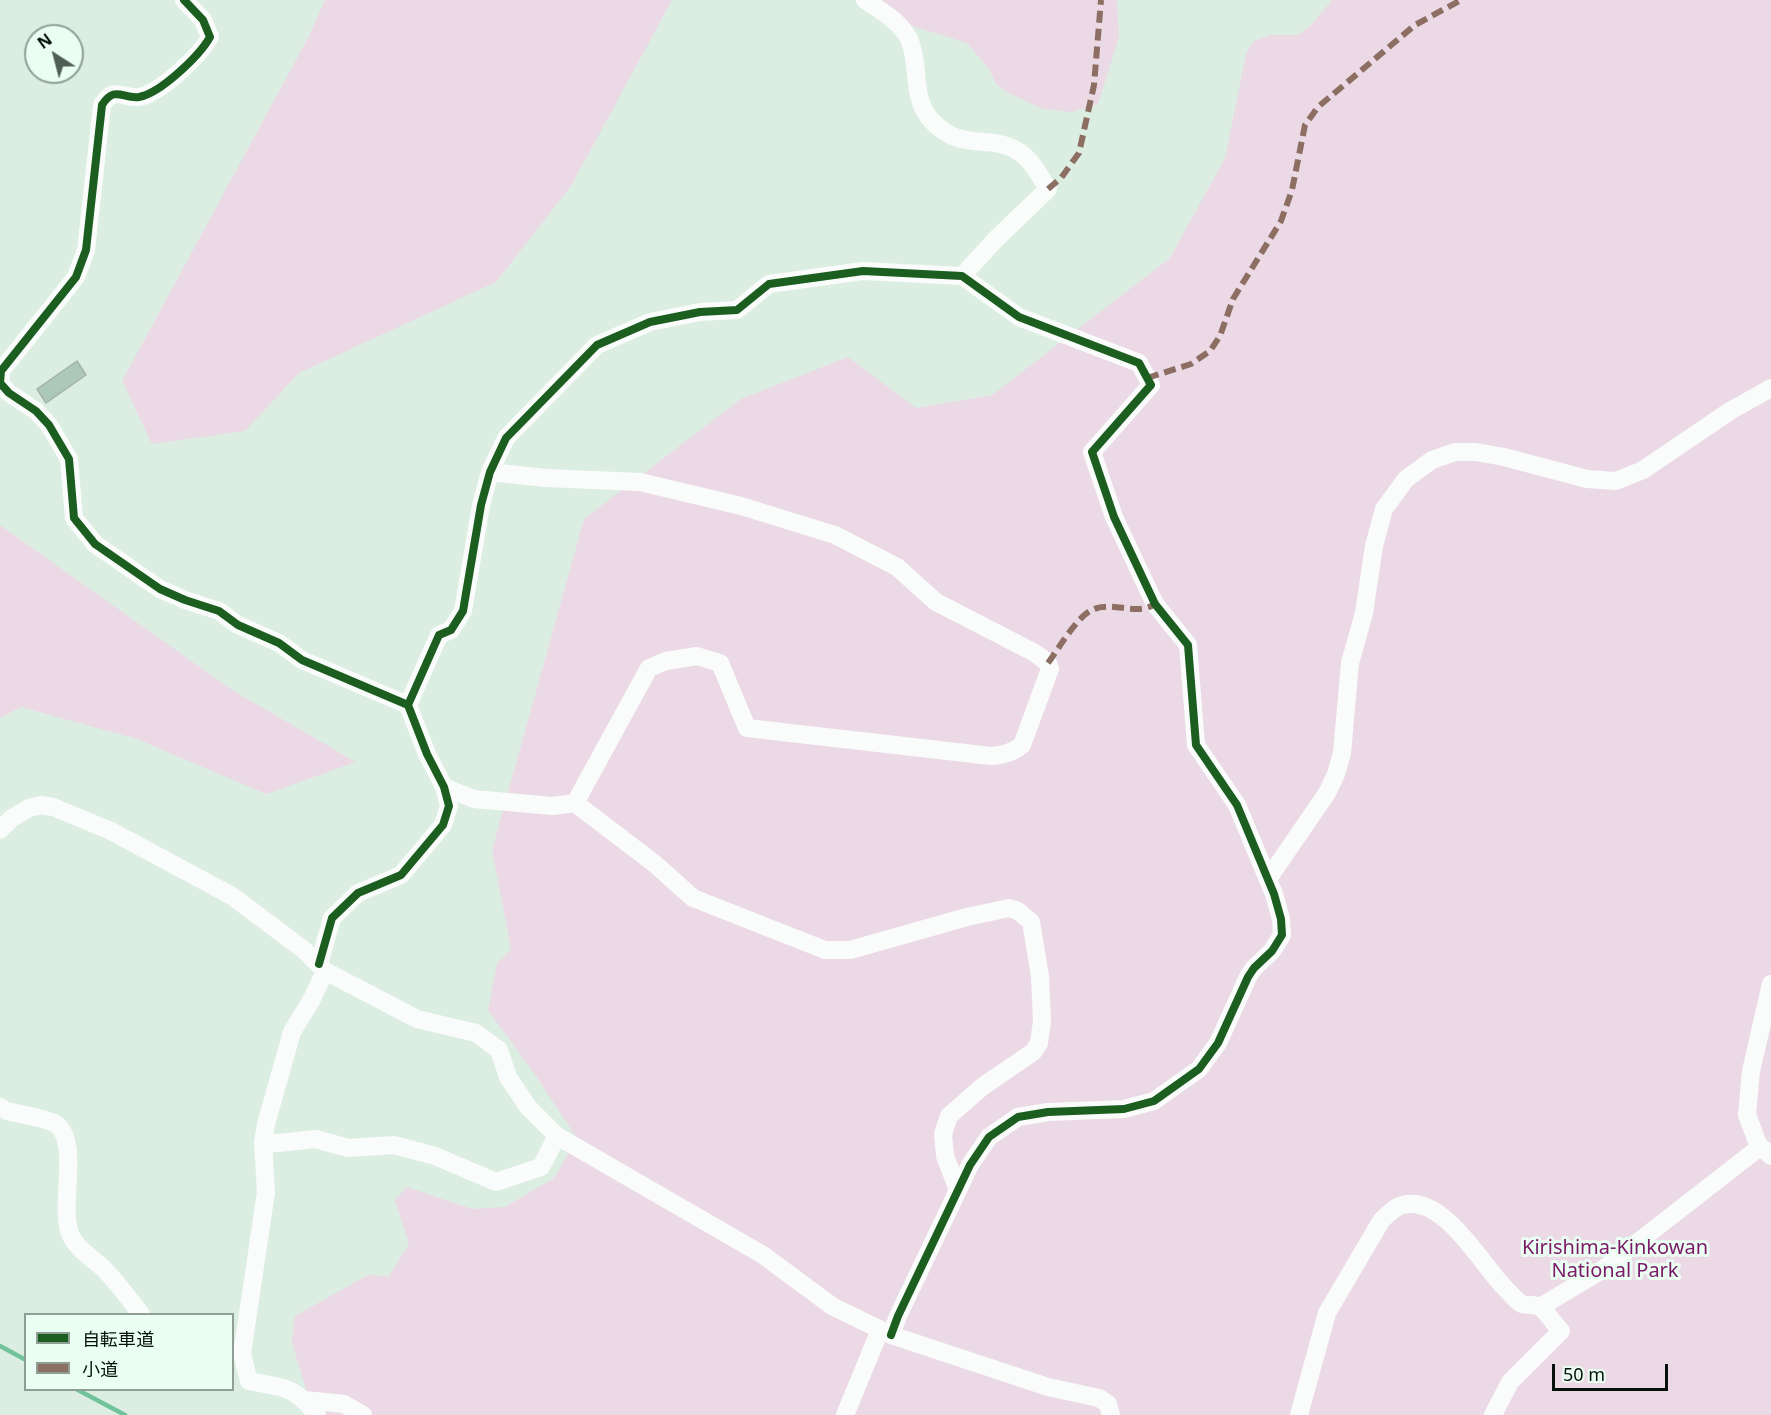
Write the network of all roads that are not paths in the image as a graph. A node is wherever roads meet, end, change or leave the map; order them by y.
1 (184, 0) edge
2 (865, 0) edge
3 (962, 276) junction
4 (1771, 388) edge
5 (490, 472) junction
6 (408, 705) junction
7 (444, 787) junction
8 (575, 803) junction
9 (0, 830) edge
10 (1268, 879) junction
11 (322, 968) junction
12 (1771, 984) edge
13 (0, 1107) edge
14 (557, 1136) junction
15 (263, 1142) junction
16 (1766, 1151) edge
17 (958, 1190) junction
18 (1540, 1307) junction
19 (140, 1313) edge
20 (885, 1333) junction
21 (237, 1354) edge
22 (305, 1400) junction
23 (317, 1415) edge
24 (363, 1415) edge
25 (845, 1415) edge
26 (1112, 1415) edge
27 (1299, 1415) edge
28 (1493, 1415) edge

1 - 6 street
2 - 3 street
3 - 5 street
3 - 10 street
4 - 10 street
5 - 6 street
5 - 8 street
6 - 7 street
7 - 8 street
7 - 11 street
8 - 17 street
9 - 11 street
10 - 17 street
11 - 14 street
11 - 15 street
12 - 16 street
13 - 19 street
14 - 15 street
14 - 20 street
15 - 21 street
16 - 18 street
17 - 20 street
18 - 27 street
18 - 28 street
20 - 25 street
20 - 26 street
21 - 22 street
22 - 23 street
22 - 24 street

